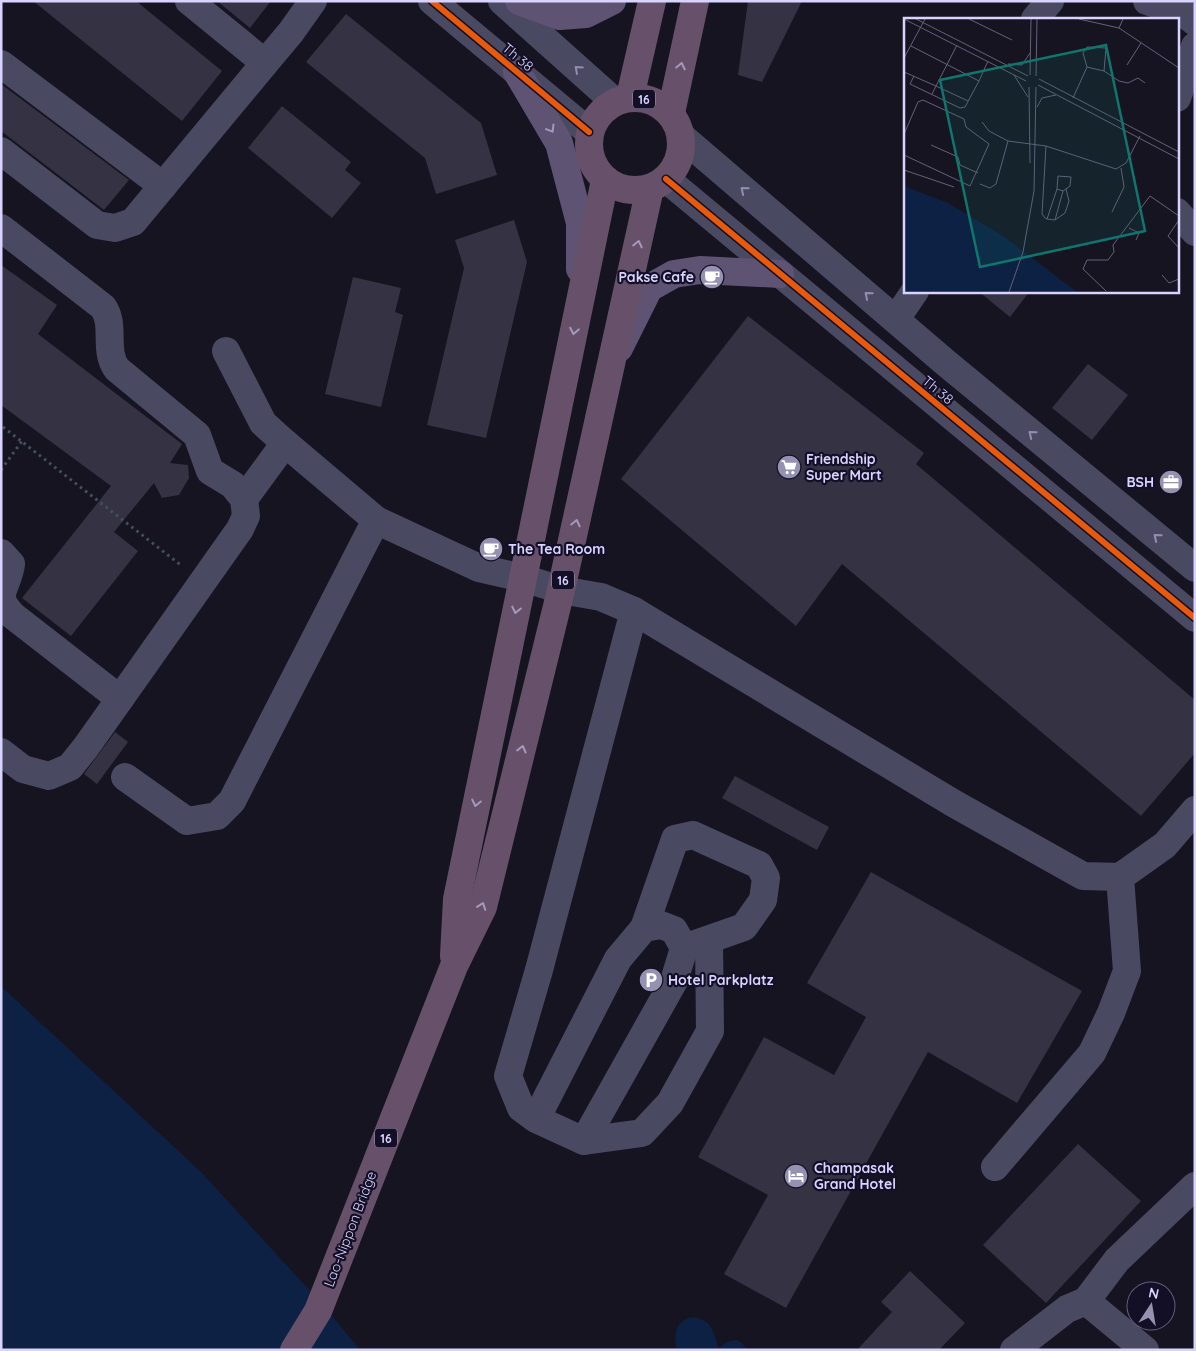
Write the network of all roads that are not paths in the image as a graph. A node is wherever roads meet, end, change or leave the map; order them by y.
1 (188, 1) edge
2 (313, 1) edge
3 (432, 1) edge
4 (502, 1) edge
5 (519, 1) edge
6 (612, 1) edge
7 (652, 1) edge
8 (695, 1) edge
9 (1050, 1) edge
10 (1147, 1) edge
11 (1036, 18) edge
12 (1195, 22) edge
13 (1195, 46) edge
14 (265, 63) junction
15 (1, 64) edge
16 (517, 72) junction
17 (1178, 95) edge
18 (622, 99) junction
19 (676, 125) junction
20 (589, 132) junction
21 (1, 151) edge
22 (605, 180) junction
23 (658, 184) junction
24 (163, 186) junction
25 (1178, 213) edge
26 (1, 228) edge
27 (1195, 232) edge
28 (780, 274) junction
29 (914, 292) edge
30 (580, 304) junction
31 (896, 319) junction
32 (226, 352) dead end
33 (946, 363) junction
34 (611, 365) junction
35 (923, 394) junction
36 (285, 443) junction
37 (244, 499) junction
38 (376, 520) junction
39 (1, 554) edge
40 (1195, 568) edge
41 (523, 578) junction
42 (561, 590) junction
43 (1, 596) edge
44 (634, 610) junction
45 (1195, 618) edge
46 (120, 699) junction
47 (1, 752) edge
48 (125, 777) dead end
49 (1195, 810) edge
50 (1120, 877) junction
51 (644, 928) junction
52 (697, 944) junction
53 (454, 966) junction
54 (536, 1119) junction
55 (584, 1141) junction
56 (996, 1167) dead end
57 (1195, 1186) edge
58 (1086, 1301) junction
59 (294, 1350) edge
60 (1014, 1350) edge
61 (1145, 1350) edge

1 - 14 street
2 - 14 street
3 - 16 street, Th 38
18 -> 4 street
5 - 6 main road
7 - 18 highway, 16
19 -> 8 highway, 16
9 - 11 street
10 - 12 street
13 - 17 street
14 - 24 street
15 - 24 street
16 - 20 street, Th 38
16 -> 30 main road
18 - 19 highway, 16
18 - 20 highway, 16
19 - 23 highway, 16
31 -> 19 street, Th 38
20 - 22 highway
21 - 24 street
22 - 23 highway
22 - 30 highway, 16
23 - 28 street, Th 38
34 -> 23 highway, 16
25 - 27 street
26 - 37 street
28 - 34 main road
28 - 35 street, Th 38
29 - 31 street
30 -> 41 highway, 16
31 - 33 street, Th 38
32 - 36 street
33 - 35 street
40 -> 33 street, Th 38
42 -> 34 highway, 16
35 - 45 street, Th 38
36 - 37 street
36 - 38 street
37 - 46 street
38 - 41 street
38 - 48 street
39 - 43 street
41 - 42 street
41 -> 53 highway, 16
42 - 44 street
53 -> 42 highway, 16
43 - 46 street
44 - 50 street
44 - 54 street
46 - 47 street
49 - 50 street
50 - 56 street
51 - 52 street
51 - 52 street
51 - 54 street
52 - 55 street
52 - 55 street
53 - 59 highway, Lao-Nippon Bridge / 16
54 - 55 street
57 - 58 street
58 - 60 street
58 - 61 street

